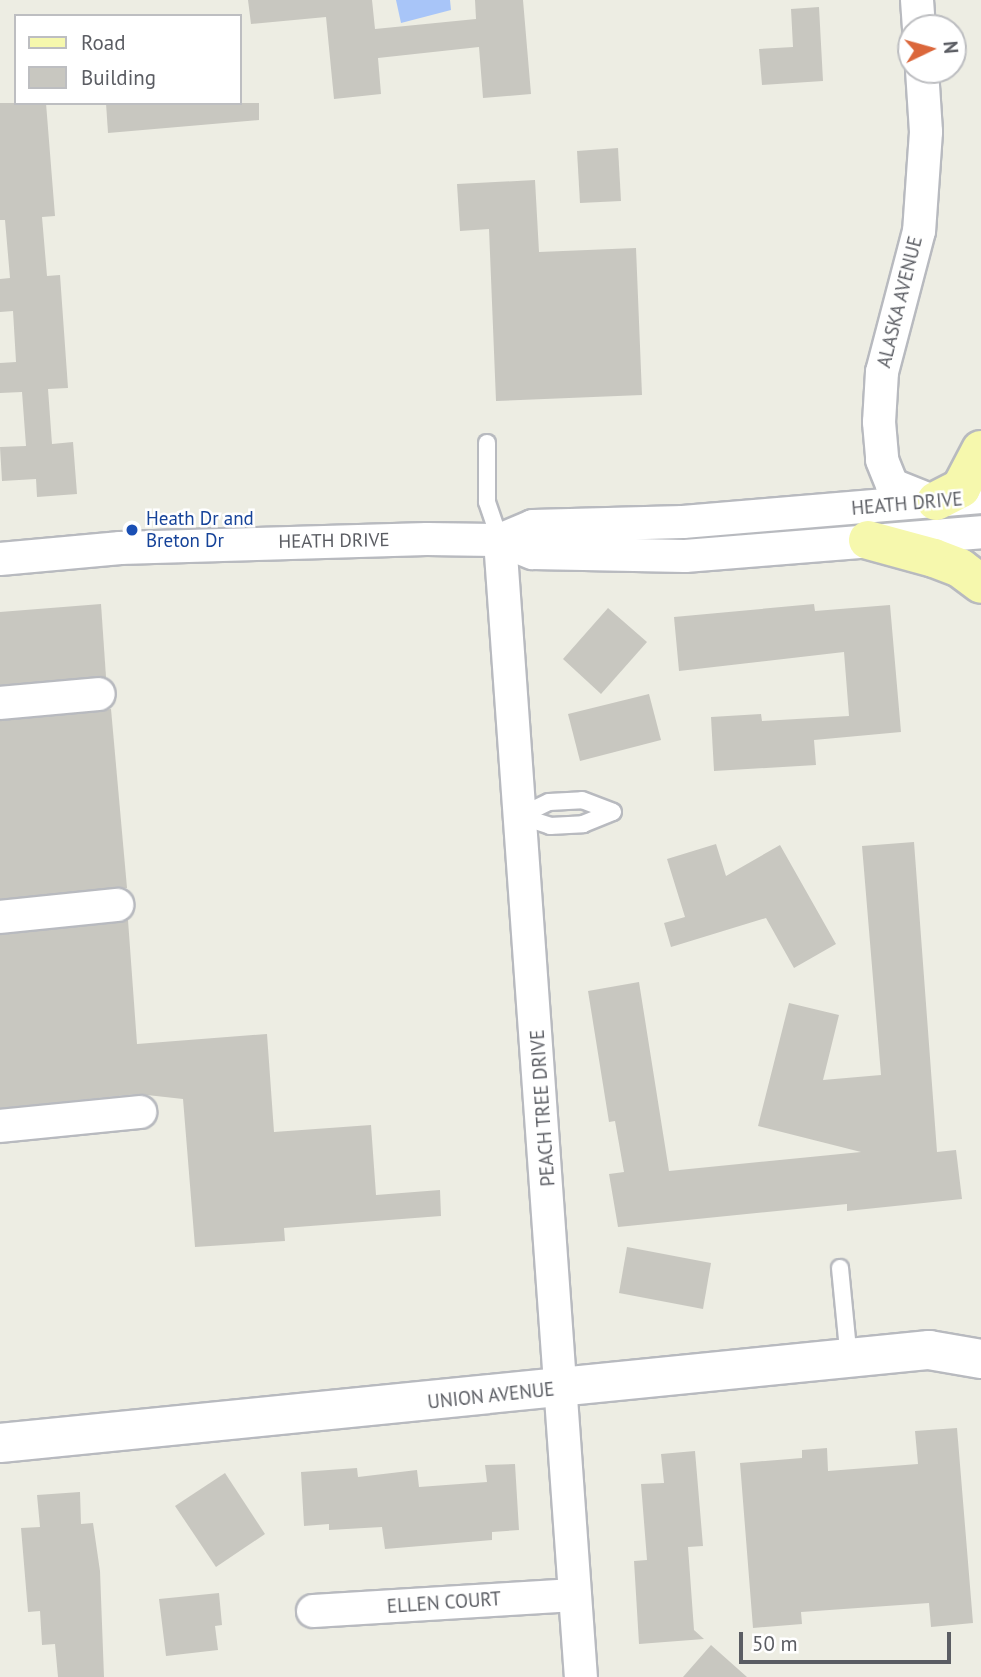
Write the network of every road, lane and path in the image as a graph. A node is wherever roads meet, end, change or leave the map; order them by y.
1 (923, 84) edge
2 (487, 443) dead end
3 (981, 450) edge
4 (981, 497) edge
5 (936, 501) junction
6 (981, 531) edge
7 (500, 540) junction
8 (868, 540) junction
9 (0, 559) edge
10 (981, 584) edge
11 (99, 694) dead end
12 (0, 703) edge
13 (117, 905) dead end
14 (0, 916) edge
15 (140, 1112) dead end
16 (0, 1126) edge
17 (840, 1268) dead end
18 (849, 1359) junction
19 (981, 1359) edge
20 (562, 1389) junction
21 (0, 1443) edge
22 (575, 1595) junction
23 (313, 1611) dead end
24 (581, 1677) edge

1 - 5 street, ALASKA AVENUE
2 - 7 lane
3 - 5 main road
4 - 5 street, HEATH DRIVE
5 - 7 street, HEATH DRIVE
6 - 8 street, HEATH DRIVE
7 - 8 street, HEATH DRIVE
7 - 9 street, HEATH DRIVE
7 - 20 street, PEACH TREE DRIVE
8 - 10 main road
11 - 12 street
13 - 14 street
15 - 16 street
17 - 18 lane
18 - 19 street, UNION AVENUE
18 - 20 street, UNION AVENUE
20 - 21 street, UNION AVENUE
20 - 22 street, PEACH TREE DRIVE
22 - 23 street, ELLEN COURT
22 - 24 street, PEACH TREE DRIVE

